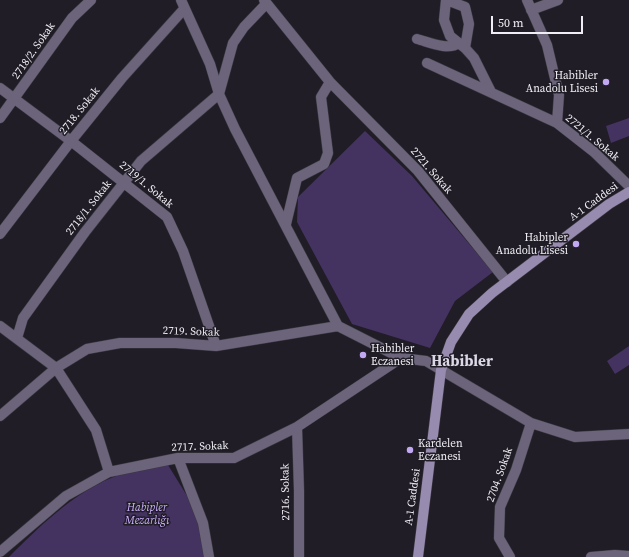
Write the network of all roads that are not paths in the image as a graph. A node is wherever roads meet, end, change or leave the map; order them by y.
1 (91, 0) edge
2 (447, 0) edge
3 (527, 0) edge
4 (558, 0) edge
5 (265, 2) edge
6 (183, 4) edge
7 (531, 10) junction
8 (417, 39) dead end
9 (462, 45) junction
10 (427, 63) dead end
11 (330, 82) junction
12 (0, 88) edge
13 (491, 92) junction
14 (218, 94) junction
15 (15, 98) junction
16 (0, 118) edge
17 (557, 123) junction
18 (70, 141) junction
19 (124, 182) junction
20 (629, 186) edge
21 (629, 192) edge
22 (286, 224) junction
23 (0, 234) edge
24 (507, 282) junction
25 (0, 326) edge
26 (338, 326) junction
27 (17, 338) junction
28 (216, 346) junction
29 (401, 358) junction
30 (56, 368) junction
31 (441, 370) junction
32 (0, 416) edge
33 (531, 423) junction
34 (297, 427) junction
35 (629, 434) edge
36 (178, 458) junction
37 (109, 472) junction
38 (0, 552) edge
39 (629, 556) edge
40 (209, 557) edge
41 (299, 557) edge
42 (418, 557) edge
43 (510, 557) edge
44 (591, 557) edge

1 - 15 street, 2718/2. Sokak
2 - 9 street
2 - 9 street
3 - 7 street
4 - 7 street
5 - 11 street, 2721. Sokak
5 - 14 street
6 - 14 street
6 - 18 street, 2718. Sokak
7 - 17 street
8 - 9 street
9 - 13 street
10 - 13 street, 2721/1. Sokak
11 - 22 street
11 - 24 street, 2721. Sokak
12 - 15 street, 2719/1. Sokak
13 - 17 street, 2721/1. Sokak
14 - 19 street, 2718/1. Sokak
14 - 22 street
15 - 16 street, 2718/2. Sokak
15 - 18 street, 2719/1. Sokak
17 - 20 street, 2721/1. Sokak
18 - 19 street, 2719/1. Sokak
18 - 23 street, 2718. Sokak
19 - 27 street, 2718/1. Sokak
19 - 28 street, 2719/1. Sokak
21 - 24 main road, A-1 Caddesi
22 - 26 street
24 - 31 main road, A-1 Caddesi
25 - 27 street
26 - 28 street, 2719. Sokak
26 - 29 street
27 - 30 street
28 - 30 street, 2719. Sokak
29 - 31 street
29 - 34 street, 2717. Sokak
30 - 32 street, 2719. Sokak
30 - 37 street
31 - 33 street
31 - 42 main road, A-1 Caddesi
33 - 35 street
33 - 43 street, 2704. Sokak
34 - 36 street, 2717. Sokak
34 - 41 street, 2716. Sokak
36 - 37 street, 2717. Sokak
36 - 40 street
37 - 38 street, 2717. Sokak
39 - 44 street

